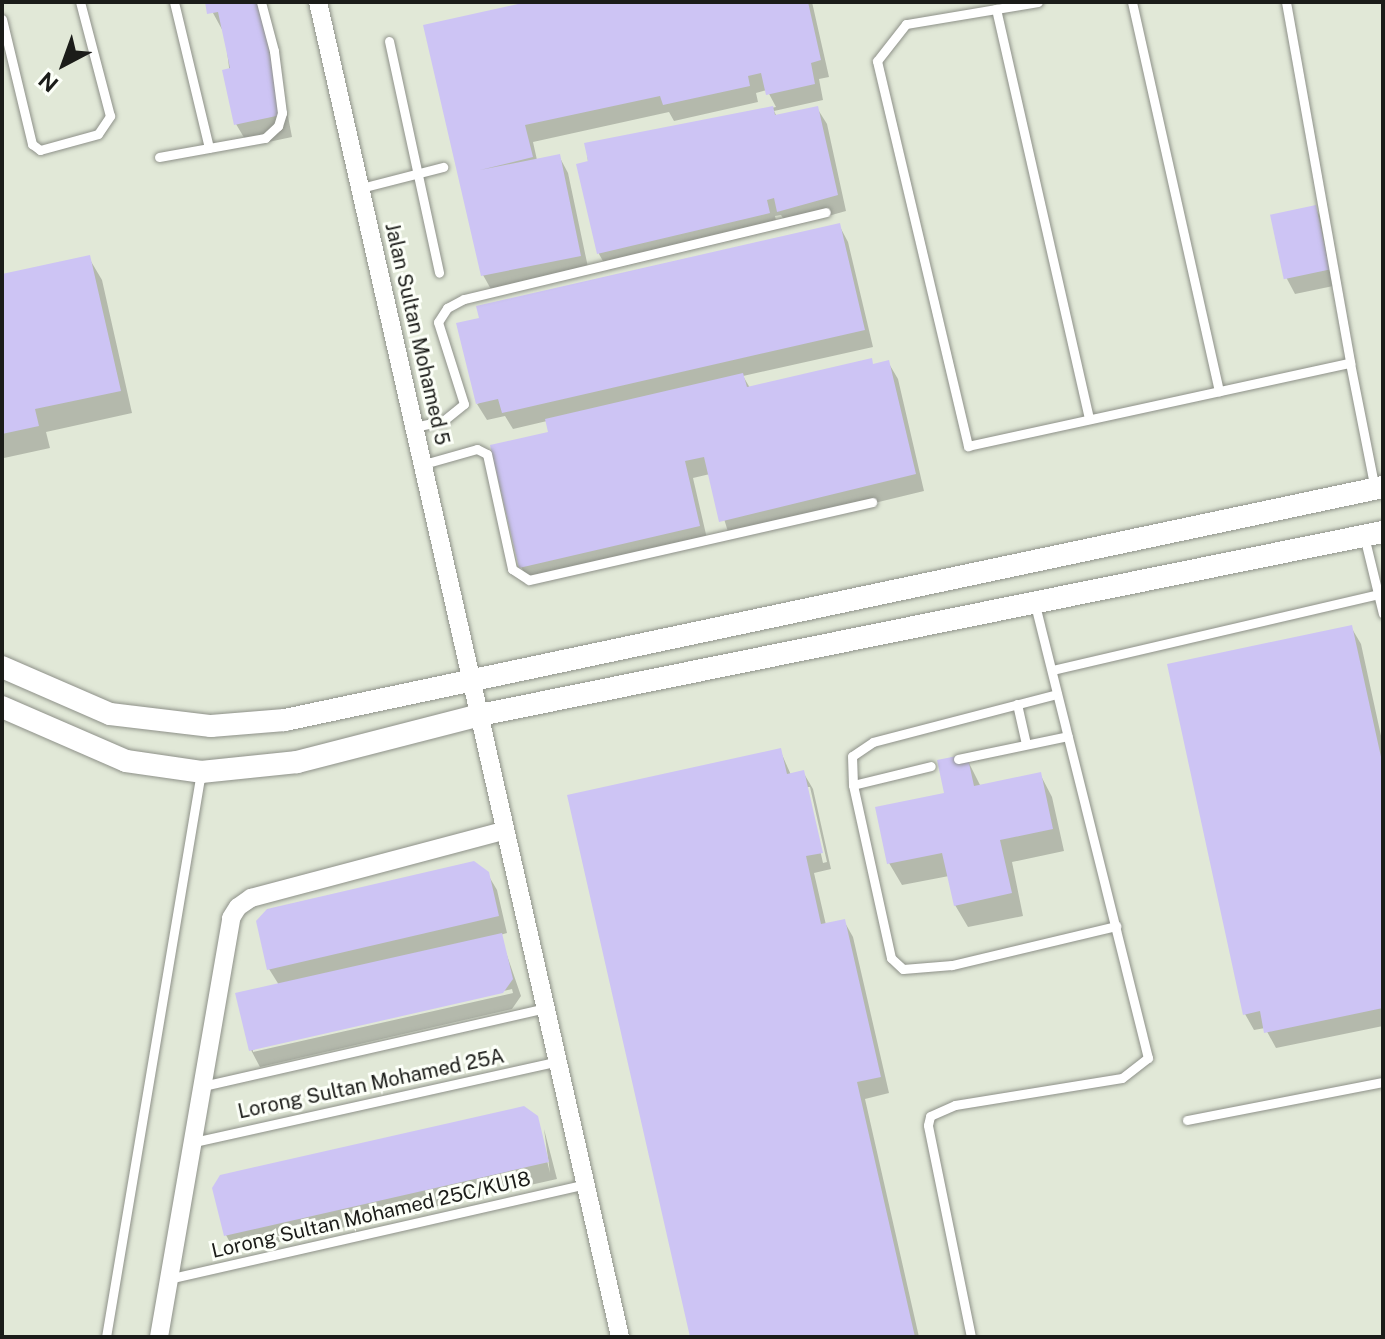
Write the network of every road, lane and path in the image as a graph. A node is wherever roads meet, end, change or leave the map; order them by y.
1 (80, 2) edge
2 (174, 2) edge
3 (261, 2) edge
4 (318, 2) edge
5 (1038, 2) edge
6 (1132, 2) edge
7 (1286, 2) edge
8 (996, 9) junction
9 (2, 19) edge
10 (389, 41) dead end
11 (209, 148) junction
12 (159, 157) dead end
13 (443, 167) dead end
14 (416, 174) junction
15 (361, 188) junction
16 (826, 212) dead end
17 (439, 273) dead end
18 (1350, 363) junction
19 (1219, 391) junction
20 (1089, 419) junction
21 (414, 427) junction
22 (424, 464) junction
23 (1379, 488) edge
24 (872, 502) dead end
25 (1374, 534) edge
26 (1378, 594) junction
27 (1035, 605) junction
28 (1383, 614) edge
29 (2, 667) edge
30 (1052, 670) junction
31 (472, 676) junction
32 (1057, 694) junction
33 (1017, 704) junction
34 (2, 707) edge
35 (480, 715) junction
36 (1068, 736) junction
37 (1026, 744) junction
38 (958, 759) dead end
39 (931, 766) dead end
40 (201, 772) junction
41 (853, 785) junction
42 (503, 831) junction
43 (1116, 926) junction
44 (545, 1008) junction
45 (556, 1062) junction
46 (1383, 1082) edge
47 (203, 1086) junction
48 (1187, 1120) dead end
49 (194, 1142) junction
50 (582, 1185) junction
51 (168, 1280) junction
52 (106, 1337) edge
53 (159, 1337) edge
54 (620, 1337) edge
55 (971, 1337) edge

1 - 9 lane
2 - 11 lane
3 - 11 lane
4 - 15 street, Jalan Sultan Mohamed 5
5 - 8 lane
6 - 19 lane
7 - 18 lane
8 - 20 lane
8 - 20 lane
10 - 14 lane
11 - 12 lane
13 - 14 lane
14 - 15 lane
14 - 17 lane
15 - 21 street, Jalan Sultan Mohamed 5
16 - 21 lane
18 - 19 lane
18 - 23 lane
19 - 20 lane
21 - 22 street, Jalan Sultan Mohamed 5
22 - 24 lane
22 - 31 street, Jalan Sultan Mohamed 5
23 - 31 street
25 - 26 lane
25 - 27 street
26 - 28 lane
26 - 30 lane
27 - 30 lane
27 - 35 street
29 - 31 street
30 - 32 lane
31 - 35 street, Jalan Sultan Mohamed 5
32 - 33 lane
32 - 36 lane
33 - 37 lane
33 - 41 lane
34 - 40 street
35 - 40 street
35 - 42 street, Jalan Sultan Mohamed 5
36 - 37 lane
36 - 43 lane
37 - 38 lane
39 - 41 lane
40 - 52 lane
41 - 43 lane
42 - 44 street, Jalan Sultan Mohamed 5
42 - 47 street
43 - 55 lane
44 - 45 street, Jalan Sultan Mohamed 5
44 - 47 lane
45 - 49 lane, Lorong Sultan Mohamed 25A
45 - 50 street, Jalan Sultan Mohamed 5
46 - 48 lane
47 - 49 street
49 - 51 street
50 - 51 lane, Lorong Sultan Mohamed 25C/KU18
50 - 54 street, Jalan Sultan Mohamed 5
51 - 53 street

